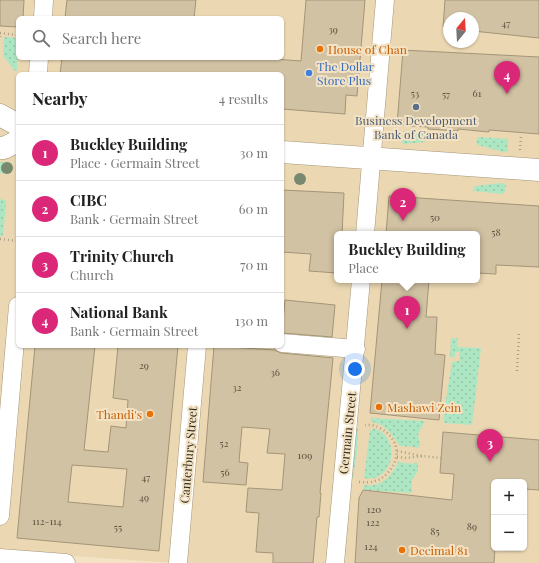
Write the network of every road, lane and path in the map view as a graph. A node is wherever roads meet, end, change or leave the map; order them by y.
1 (44, 0) edge
2 (385, 0) edge
3 (43, 16) edge
4 (16, 35) edge
5 (0, 37) edge
6 (39, 60) edge
7 (38, 72) edge
8 (0, 115) edge
9 (16, 124) edge
10 (16, 143) edge
11 (0, 148) edge
12 (284, 152) edge
13 (372, 158) junction
14 (539, 170) edge
15 (365, 231) edge
16 (0, 239) edge
17 (16, 241) edge
18 (361, 283) edge
19 (519, 334) dead end
20 (16, 336) edge
21 (284, 342) edge
22 (197, 348) edge
23 (356, 349) junction
24 (517, 371) dead end
25 (365, 425) dead end
26 (397, 450) junction
27 (422, 456) junction
28 (397, 457) junction
29 (442, 458) dead end
30 (360, 482) dead end
31 (0, 516) edge
32 (0, 558) edge
33 (66, 563) edge
34 (178, 563) edge
35 (334, 563) edge

1 - 3 street
2 - 13 street
4 - 5 path
6 - 7 street
8 - 9 street
10 - 11 street
12 - 13 street
13 - 14 street
13 - 15 street
16 - 17 path
18 - 23 street, Germain Street
19 - 24 path
20 - 31 street
21 - 23 street
22 - 34 street, Canterbury Street
23 - 35 street, Germain Street
25 - 26 path
26 - 27 path
26 - 28 path
27 - 28 path
27 - 29 path
28 - 30 path
32 - 33 street

